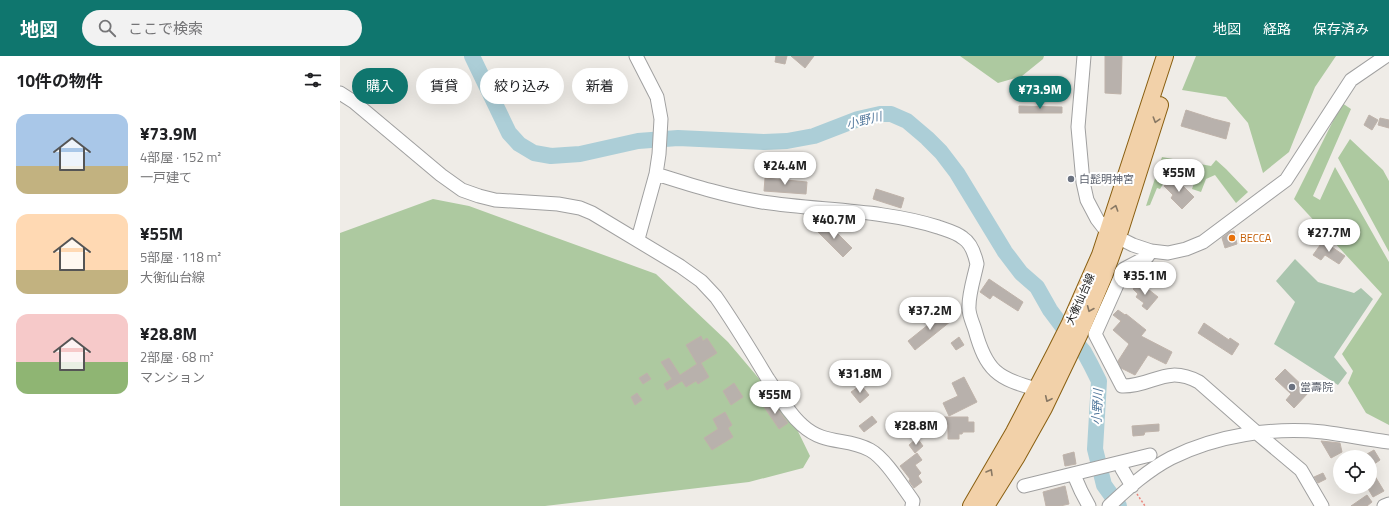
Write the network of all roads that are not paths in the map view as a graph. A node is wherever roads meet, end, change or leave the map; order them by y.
1 (636, 56) edge
2 (1084, 56) edge
3 (1165, 56) edge
4 (1176, 56) edge
5 (1386, 56) edge
6 (340, 93) edge
7 (656, 174) junction
8 (1113, 235) junction
9 (638, 239) junction
10 (1150, 251) junction
11 (1060, 358) junction
12 (1037, 389) junction
13 (1257, 433) junction
14 (1389, 442) edge
15 (1150, 455) dead end
16 (1116, 464) junction
17 (1077, 473) junction
18 (1024, 486) dead end
19 (1129, 488) junction
20 (1389, 504) edge
21 (912, 506) edge
22 (971, 506) edge
23 (986, 506) edge
24 (1089, 506) edge
25 (1109, 506) edge
26 (1322, 506) edge
27 (1384, 506) edge

1 - 7 street
2 - 8 street
8 -> 3 main road, 大衡仙台線
4 -> 8 main road, 大衡仙台線
5 - 10 street
6 - 9 street
7 - 9 street
7 - 12 street
8 - 10 street
8 - 11 main road, 大衡仙台線
9 - 21 street
10 - 13 street
11 - 12 main road, 大衡仙台線
11 -> 23 main road, 大衡仙台線
22 -> 12 main road, 大衡仙台線
13 - 14 street
13 - 19 street
13 - 26 street
15 - 16 street
16 - 17 street
16 - 19 street
17 - 18 street
17 - 24 street
19 - 25 street
20 - 27 street

